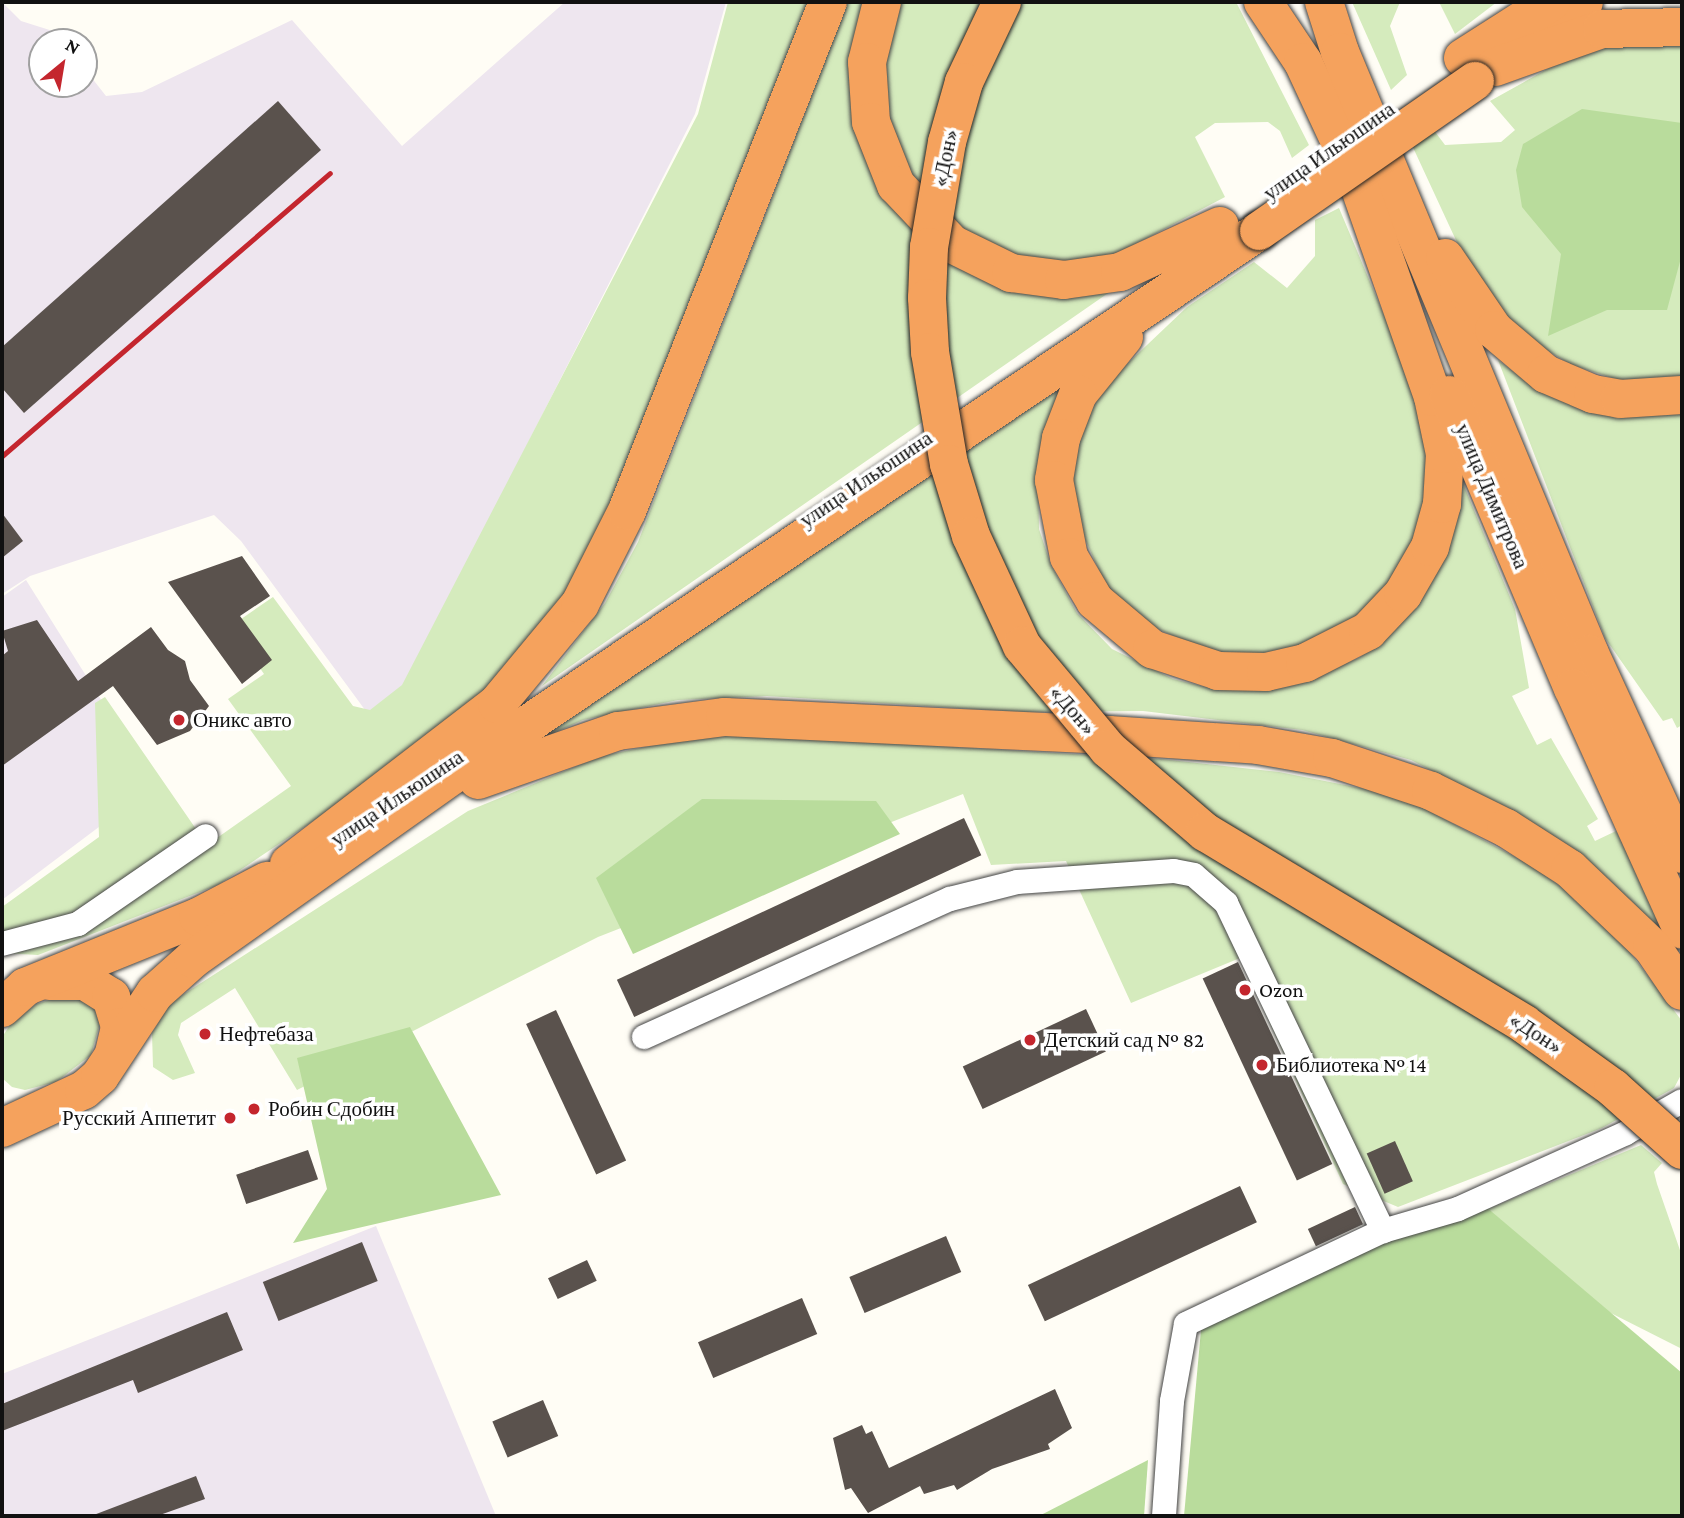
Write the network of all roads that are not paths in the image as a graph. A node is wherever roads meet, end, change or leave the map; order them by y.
1 (828, 2) edge
2 (882, 2) edge
3 (1002, 2) edge
4 (1263, 2) edge
5 (1324, 2) edge
6 (1535, 2) edge
7 (1551, 2) edge
8 (1584, 2) edge
9 (1682, 27) edge
10 (1480, 62) junction
11 (1365, 154) junction
12 (1256, 218) junction
13 (1220, 226) junction
14 (1174, 290) junction
15 (1682, 395) edge
16 (206, 836) dead end
17 (1682, 854) edge
18 (278, 887) junction
19 (242, 909) junction
20 (1682, 929) edge
21 (2, 944) edge
22 (1678, 988) edge
23 (13, 991) edge
24 (644, 1037) dead end
25 (114, 1054) junction
26 (2, 1101) edge
27 (1682, 1101) edge
28 (59, 1103) junction
29 (2, 1128) edge
30 (1682, 1150) edge
31 (1383, 1231) junction
32 (1164, 1516) edge

1 - 18 highway
2 - 13 highway
3 - 30 highway, «Дон», bridge
4 - 11 highway, улица Димитрова
5 - 11 highway, улица Димитрова
6 - 10 highway
7 - 10 highway
8 - 10 highway
9 - 10 highway
10 - 12 highway, улица Ильюшина, bridge
11 - 14 highway
11 - 15 highway
11 - 17 highway, улица Димитрова
11 - 20 highway, улица Димитрова
12 - 13 highway, улица Ильюшина
12 - 14 highway, улица Ильюшина
13 - 18 highway, улица Ильюшина
14 - 18 highway, улица Ильюшина
16 - 21 street
18 - 19 highway, улица Ильюшина
18 - 22 highway
19 - 23 highway
19 - 25 highway
23 - 25 highway
24 - 31 street
25 - 28 highway
26 - 28 highway
27 - 31 street
28 - 29 highway
31 - 32 street

